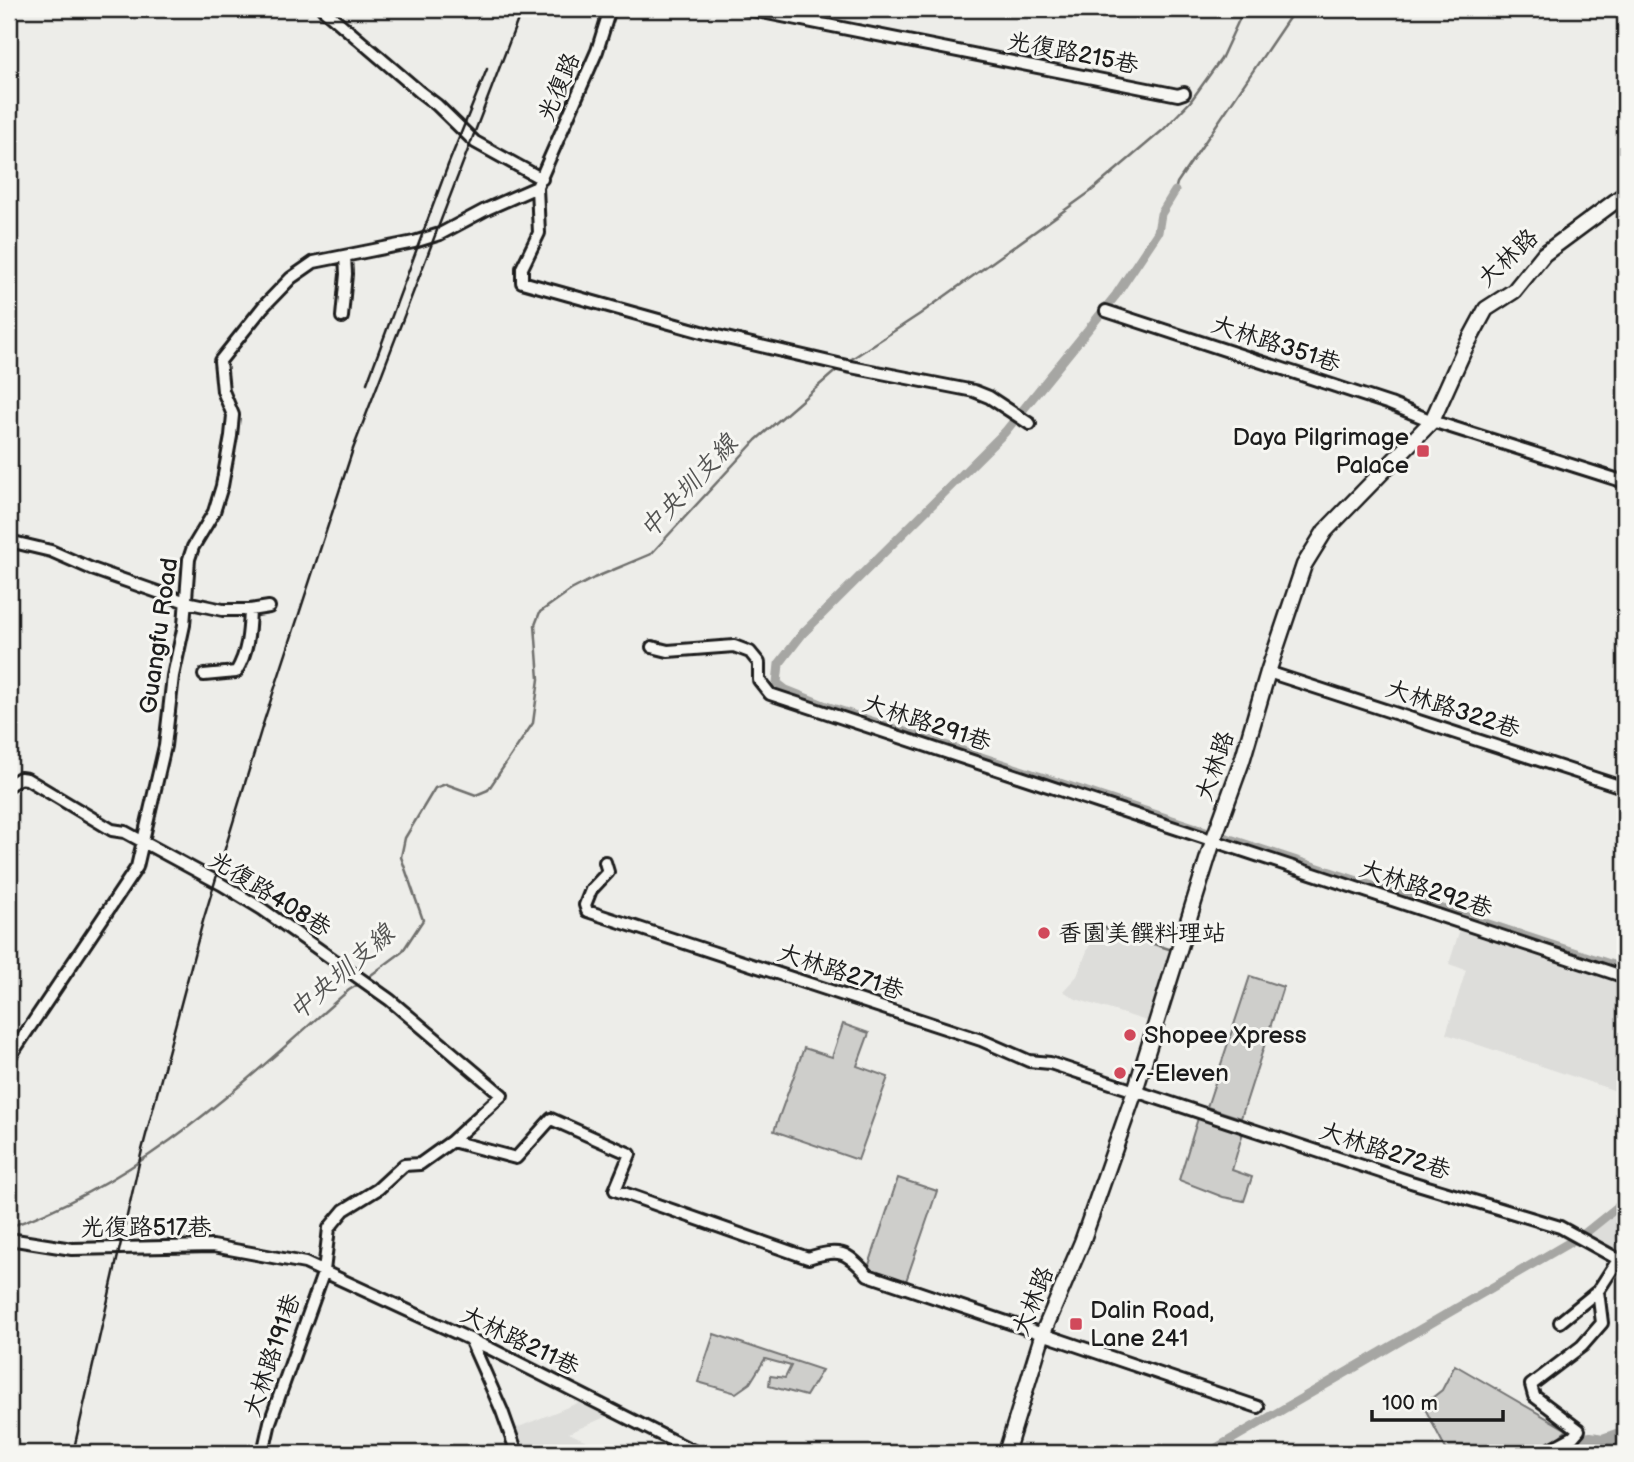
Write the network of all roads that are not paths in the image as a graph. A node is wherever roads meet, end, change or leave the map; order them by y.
1 (323, 9) edge
2 (610, 9) edge
3 (747, 9) edge
4 (1184, 93) dead end
5 (539, 183) junction
6 (1625, 194) edge
7 (345, 256) junction
8 (1106, 311) dead end
9 (342, 317) dead end
10 (1432, 421) junction
11 (1029, 424) dead end
12 (1625, 482) edge
13 (9, 541) edge
14 (186, 602) junction
15 (269, 607) dead end
16 (250, 610) junction
17 (652, 647) dead end
18 (1268, 672) junction
19 (204, 676) dead end
20 (9, 785) edge
21 (1625, 788) edge
22 (1213, 841) junction
23 (144, 842) junction
24 (605, 862) dead end
25 (1625, 977) edge
26 (9, 1059) edge
27 (1135, 1091) junction
28 (452, 1141) junction
29 (9, 1239) edge
30 (1622, 1262) edge
31 (324, 1271) junction
32 (1598, 1291) junction
33 (1560, 1322) dead end
34 (1044, 1333) junction
35 (470, 1339) junction
36 (1258, 1407) dead end
37 (262, 1453) edge
38 (517, 1453) edge
39 (697, 1453) edge
40 (1006, 1453) edge
41 (1543, 1453) edge

1 - 5 street
2 - 5 street, 光復路
3 - 4 street, 光復路215巷
5 - 7 street, Guangfu Road
5 - 11 street
6 - 10 street, 大林路
7 - 9 street
7 - 14 street, Guangfu Road
8 - 10 street, 大林路351巷
10 - 12 street, 大林路351巷
10 - 18 street, 大林路
13 - 14 street
14 - 16 street
14 - 23 street, Guangfu Road
15 - 16 street
16 - 19 street
17 - 22 street, 大林路291巷
18 - 21 street, 大林路322巷
18 - 22 street, 大林路
20 - 23 street, 光復路408巷
22 - 25 street, 大林路292巷
22 - 27 street, 大林路
23 - 26 street, Guangfu Road
23 - 28 street, 光復路408巷
24 - 27 street, 大林路271巷
27 - 30 street, 大林路272巷
27 - 34 street, 大林路
28 - 31 street, 大林路191巷
28 - 34 street
29 - 31 street, 光復路517巷
30 - 32 street
31 - 35 street, 大林路211巷
31 - 37 street, 大林路191巷
32 - 33 street
32 - 41 street
34 - 36 street
34 - 40 street, 大林路
35 - 38 street
35 - 39 street, 大林路211巷

